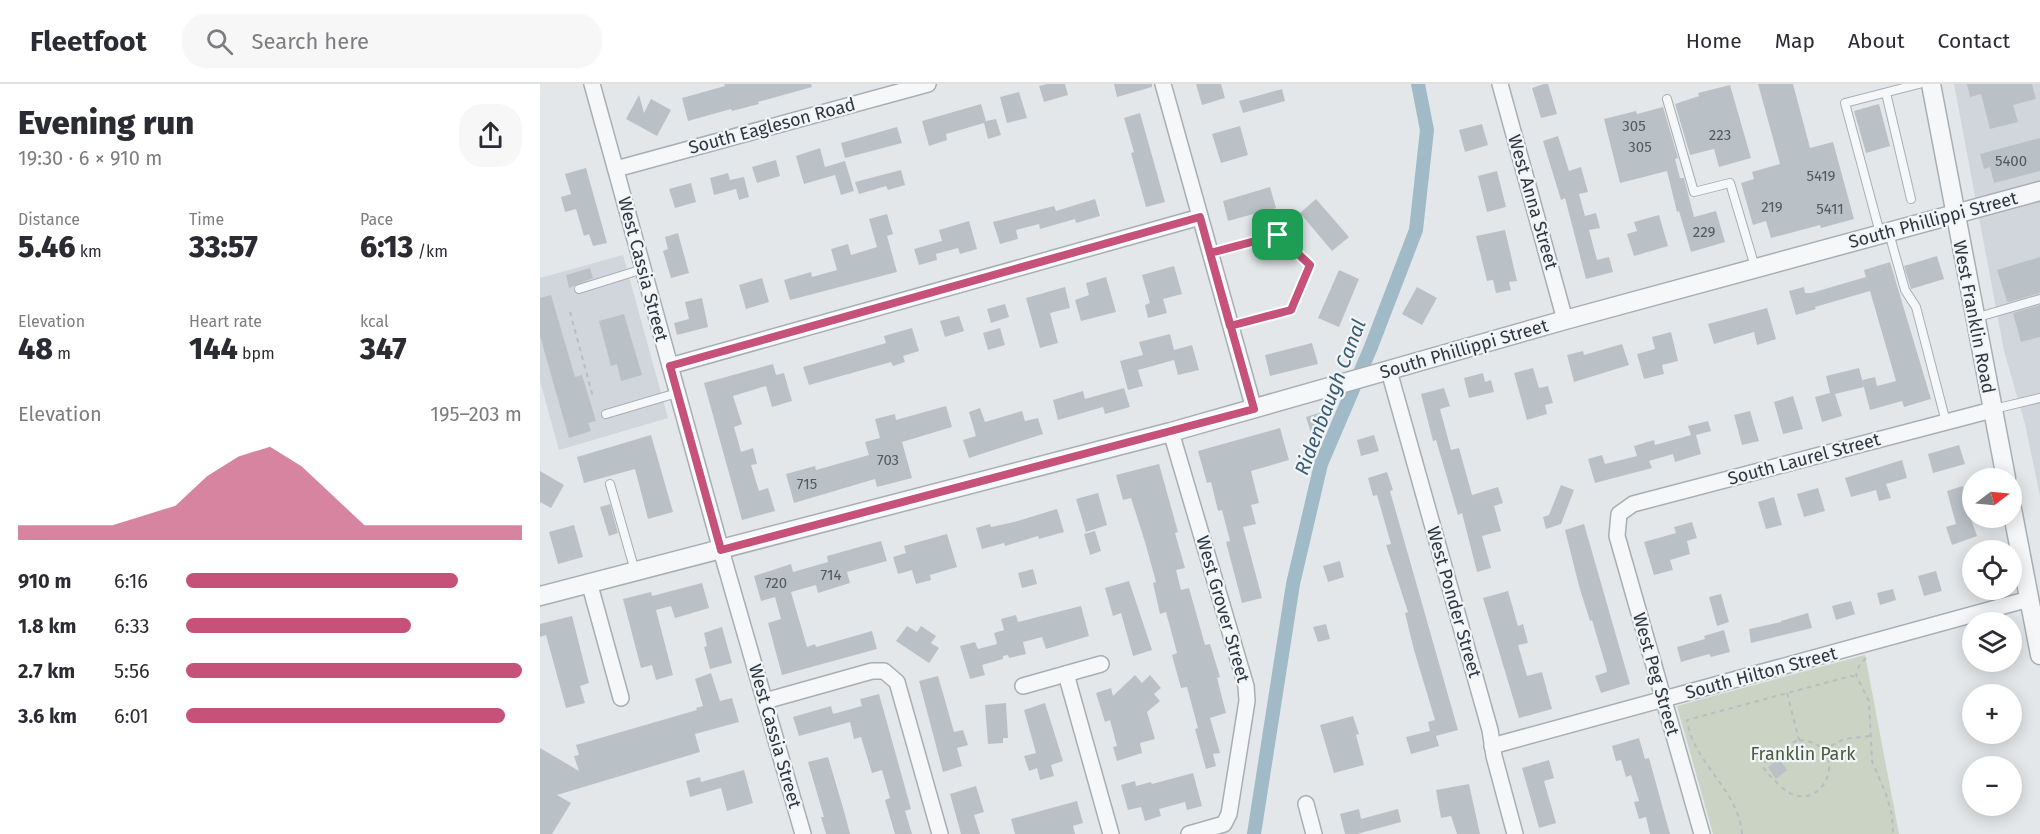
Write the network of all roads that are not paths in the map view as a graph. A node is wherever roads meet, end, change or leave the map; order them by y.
1 (592, 84) edge
2 (928, 84) edge
3 (1163, 84) edge
4 (1500, 84) edge
5 (1919, 84) edge
6 (1931, 84) edge
7 (1886, 93) junction
8 (1667, 99) dead end
9 (616, 169) junction
10 (2040, 190) edge
11 (1911, 199) dead end
12 (1954, 215) junction
13 (1200, 217) junction
14 (1885, 234) junction
15 (1210, 253) junction
16 (643, 269) junction
17 (1755, 269) junction
18 (579, 289) dead end
19 (2040, 299) edge
20 (1974, 318) junction
21 (1565, 320) junction
22 (1230, 326) junction
23 (670, 366) junction
24 (1389, 371) junction
25 (677, 393) junction
26 (2040, 398) edge
27 (1254, 409) junction
28 (1992, 410) junction
29 (606, 414) dead end
30 (1946, 422) junction
31 (1171, 432) junction
32 (2004, 468) edge
33 (610, 484) dead end
34 (1619, 514) joint
35 (2017, 528) edge
36 (721, 550) junction
37 (635, 571) junction
38 (589, 582) junction
39 (540, 596) edge
40 (2034, 598) edge
41 (2040, 655) edge
42 (1101, 664) dead end
43 (1066, 674) junction
44 (1023, 686) dead end
45 (621, 698) dead end
46 (1664, 699) junction
47 (765, 701) junction
48 (1492, 746) junction
49 (1306, 804) dead end
50 (803, 834) edge
51 (940, 834) edge
52 (1111, 834) edge
53 (1190, 834) edge
54 (1314, 834) edge
55 (1515, 834) edge
56 (1702, 834) edge

1 - 9 street, West Cassia Street
2 - 9 street, South Eagleson Road
3 - 13 street
4 - 21 street, West Anna Street
5 - 7 lane
6 - 12 street, West Franklin Road
7 - 11 lane
7 - 14 lane
8 - 17 lane
9 - 16 street, West Cassia Street
10 - 12 street, South Phillippi Street
12 - 14 street, South Phillippi Street
12 - 20 street, West Franklin Road
13 - 15 street
13 - 23 street
14 - 17 street, South Phillippi Street
14 - 30 lane
15 - 22 street
15 - 22 lane
16 - 18 lane
16 - 23 street, West Cassia Street
17 - 21 street, South Phillippi Street
19 - 20 lane
20 - 28 street, West Franklin Road
21 - 24 street, South Phillippi Street
22 - 27 street
23 - 25 street, West Cassia Street
24 - 27 street, South Phillippi Street
24 - 48 street, West Ponder Street
25 - 29 lane
25 - 36 street, West Cassia Street
26 - 28 lane
27 - 31 street, South Phillippi Street
28 - 30 street, South Laurel Street
28 - 32 street, West Franklin Road
30 - 34 street, South Laurel Street
31 - 36 street, South Phillippi Street
31 - 53 street, West Grover Street
33 - 37 lane
34 - 46 street, West Peg Street
35 - 40 street
36 - 37 street, South Phillippi Street
36 - 47 street, West Cassia Street
37 - 38 street, South Phillippi Street
38 - 39 street, South Phillippi Street
38 - 45 street
40 - 41 street
40 - 46 street, South Hilton Street
42 - 43 street
43 - 44 street
43 - 52 street
46 - 48 street, South Hilton Street
46 - 56 street, West Peg Street
47 - 50 street, West Cassia Street
47 - 51 street
48 - 55 street, West Ponder Street
49 - 54 street

